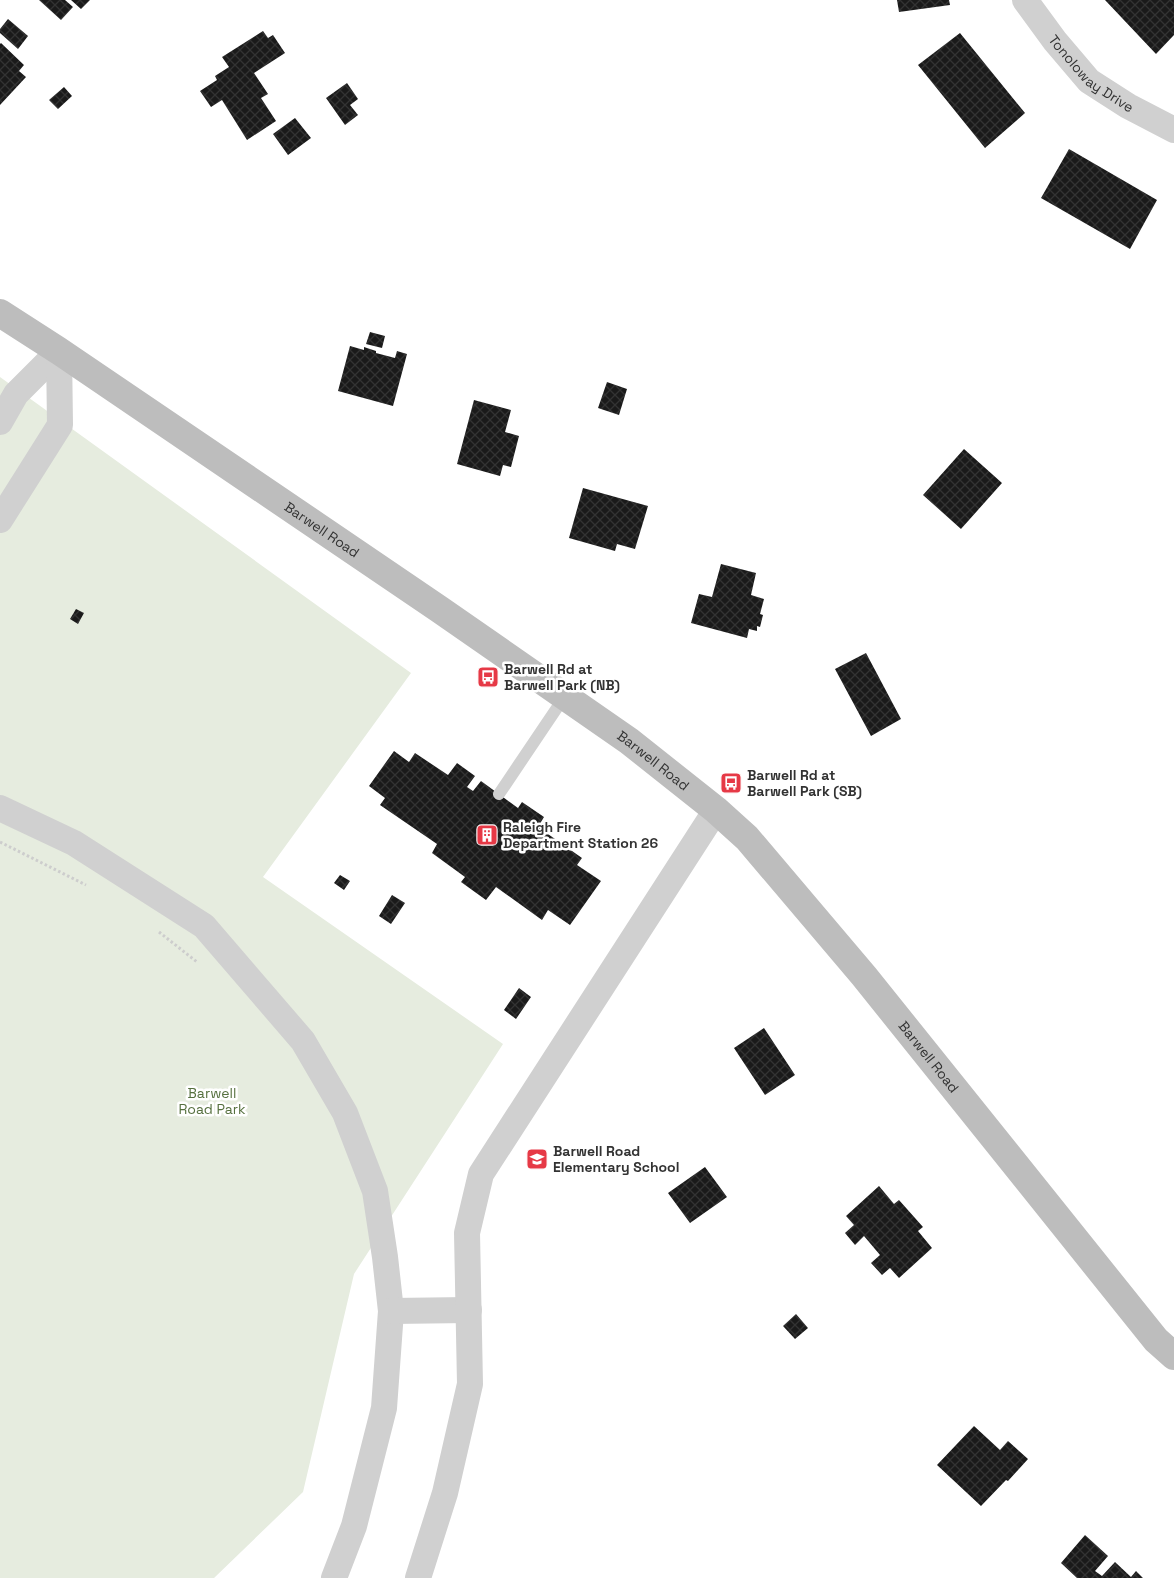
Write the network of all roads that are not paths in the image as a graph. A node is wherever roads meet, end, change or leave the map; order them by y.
1 (1024, 0) edge
2 (1174, 130) edge
3 (0, 313) edge
4 (59, 351) junction
5 (0, 422) edge
6 (0, 520) edge
7 (565, 696) junction
8 (499, 794) dead end
9 (0, 808) edge
10 (716, 810) junction
11 (469, 1310) junction
12 (392, 1311) junction
13 (1174, 1356) edge
14 (334, 1578) edge
15 (418, 1578) edge

1 - 2 street, Tonoloway Drive
3 - 4 street, Barwell Road
4 - 5 street
4 - 6 street
4 - 7 street, Barwell Road
7 - 8 lane
7 - 10 street, Barwell Road
9 - 12 street
10 - 11 street
10 - 13 street, Barwell Road
11 - 12 street
11 - 15 street
12 - 14 street

